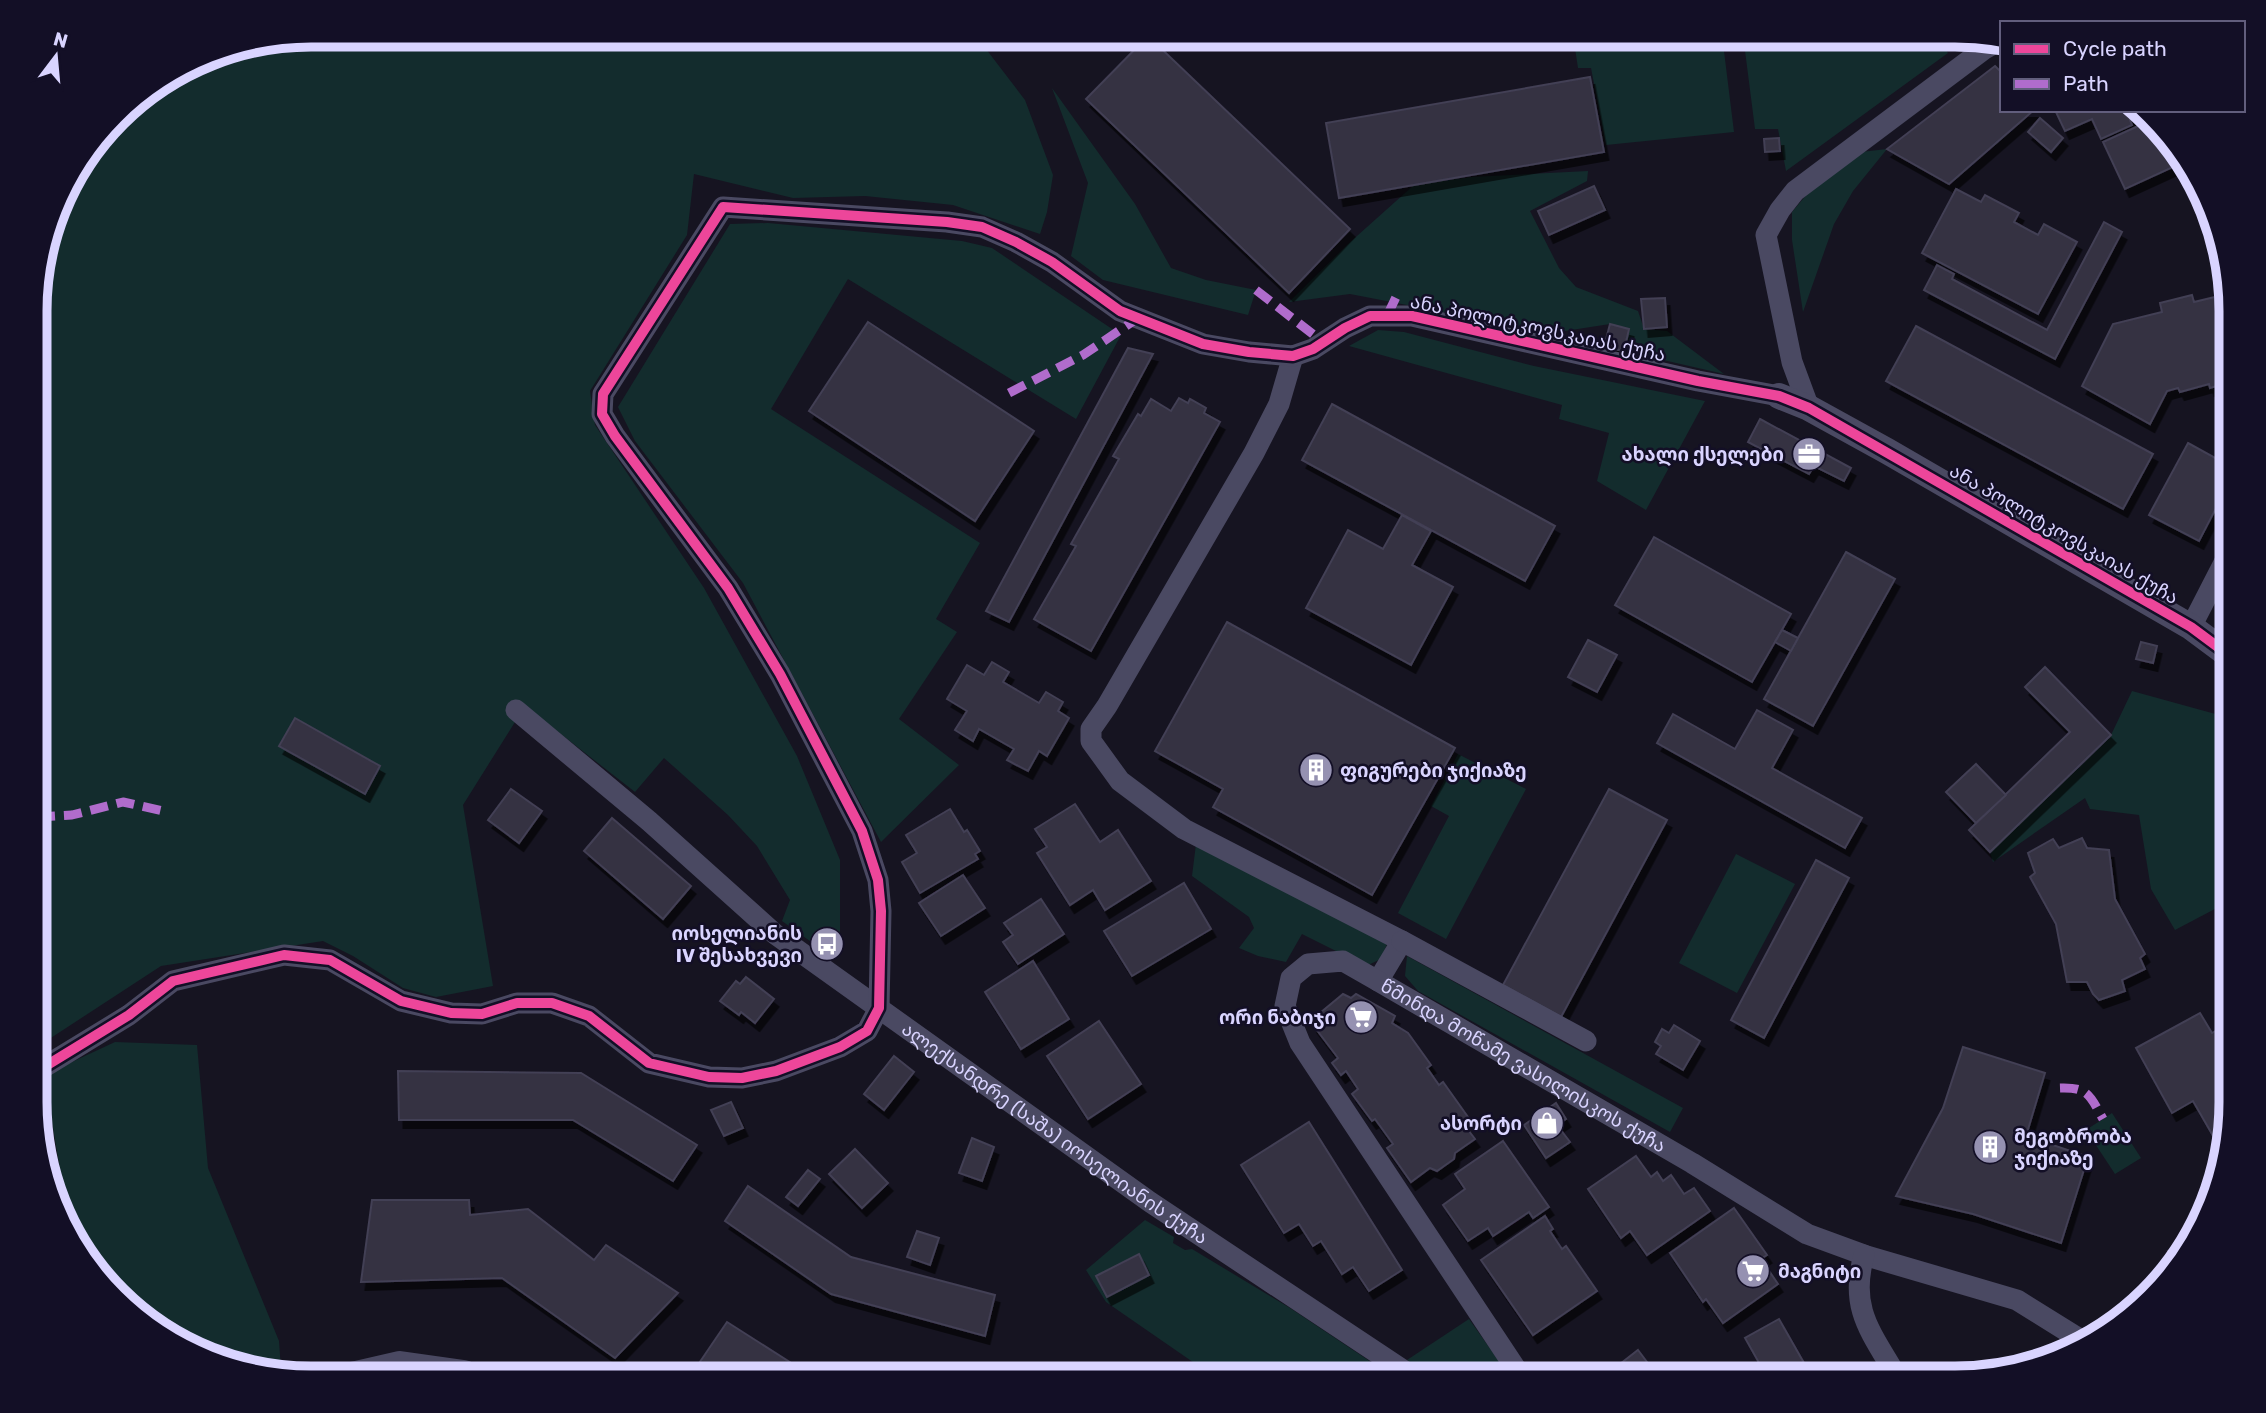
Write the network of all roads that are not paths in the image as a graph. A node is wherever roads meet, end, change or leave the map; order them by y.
1 (1984, 49) edge
2 (1293, 356) junction
3 (1779, 396) joint
4 (1808, 408) junction
5 (2219, 572) edge
6 (2191, 627) junction
7 (2219, 648) edge
8 (516, 710) dead end
9 (1402, 941) junction
10 (1378, 981) junction
11 (879, 1008) junction
12 (1586, 1041) dead end
13 (47, 1066) edge
14 (1864, 1255) junction
15 (2076, 1336) edge
16 (391, 1366) edge
17 (414, 1366) edge
18 (1397, 1366) edge
19 (1514, 1366) edge
20 (1891, 1366) edge

1 - 4 street
2 - 3 street, ანა პოლიტკოვსკაიას ქუჩა
2 - 9 street
2 - 11 street, ანა პოლიტკოვსკაიას ქუჩა
3 - 4 street, ანა პოლიტკოვსკაიას ქუჩა
4 - 6 street, ანა პოლიტკოვსკაიას ქუჩა
5 - 6 street
6 - 7 street, ანა პოლიტკოვსკაიას ქუჩა
8 - 11 street, ალექსანდრე (საშა) იოსელიანის ქუჩა
9 - 10 street, წმინდა მოწამე ვასილისკოს ქუჩა
9 - 12 street
10 - 14 street, წმინდა მოწამე ვასილისკოს ქუჩა
10 - 19 street
11 - 13 street
11 - 18 street, ალექსანდრე (საშა) იოსელიანის ქუჩა
14 - 15 street, წმინდა მოწამე ვასილისკოს ქუჩა
14 - 20 street
16 - 17 street

